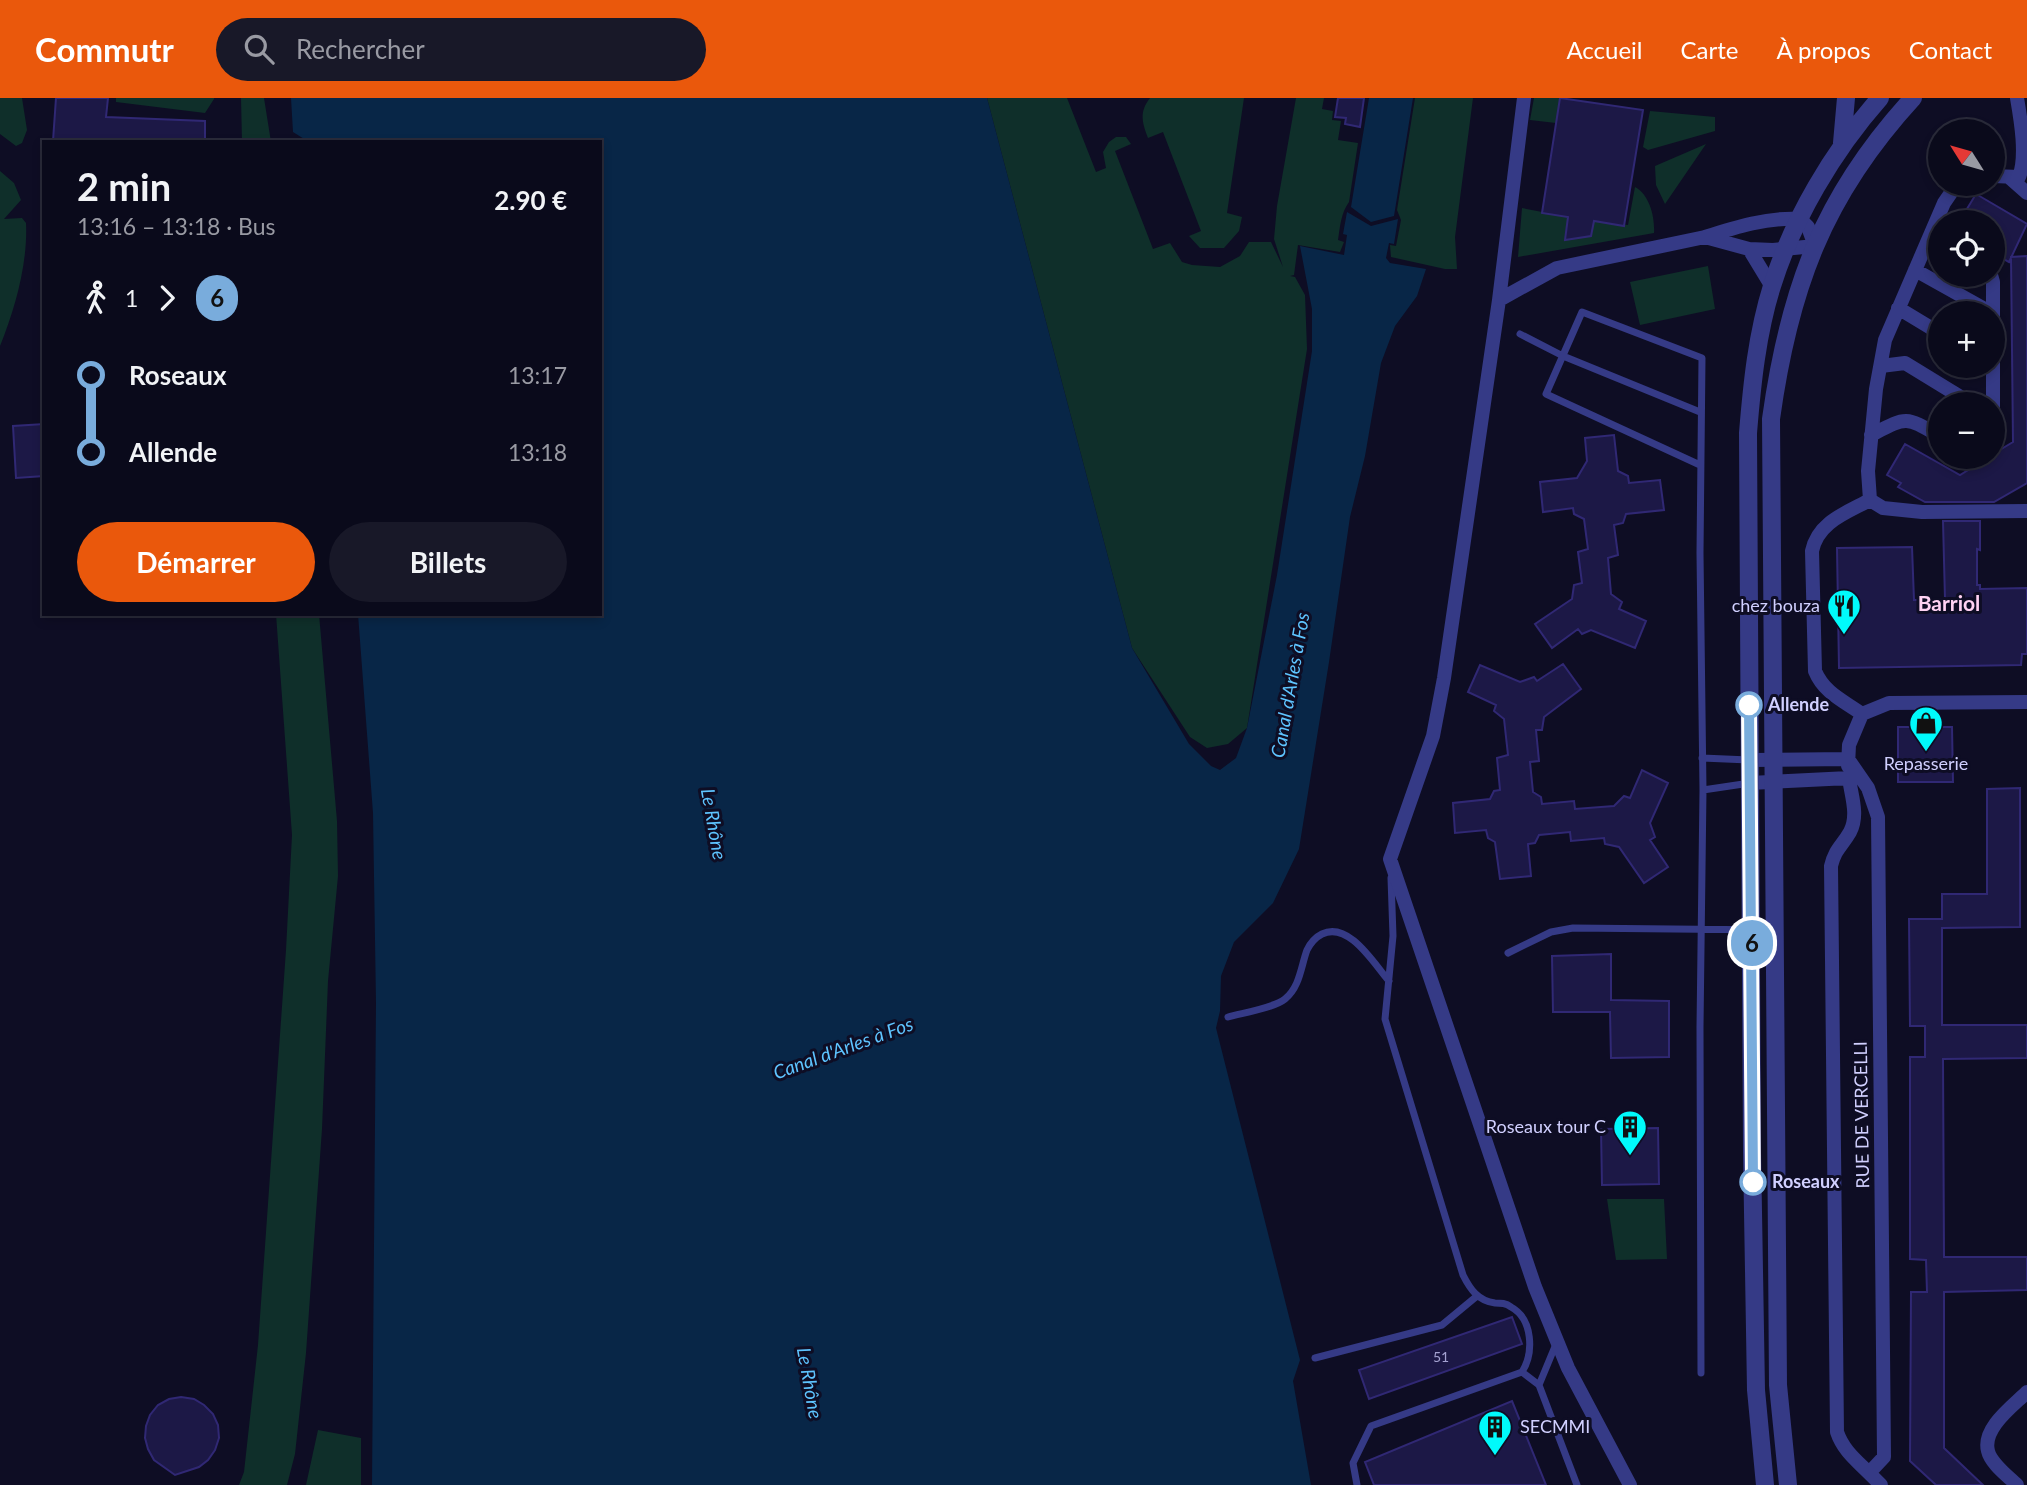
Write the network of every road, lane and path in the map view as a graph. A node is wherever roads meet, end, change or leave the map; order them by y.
1 (1524, 98) edge
2 (1846, 98) edge
3 (1880, 98) edge
4 (1913, 98) edge
5 (2017, 98) edge
6 (1840, 149) junction
7 (2006, 178) edge
8 (2010, 178) junction
9 (2027, 192) edge
10 (1800, 219) junction
11 (1705, 237) junction
12 (1928, 243) edge
13 (1815, 246) junction
14 (1749, 249) junction
15 (1786, 249) junction
16 (1915, 270) junction
17 (1772, 288) junction
18 (1499, 300) junction
19 (1970, 301) edge
20 (1898, 308) junction
21 (1928, 326) edge
22 (1520, 334) dead end
23 (1563, 356) junction
24 (1881, 366) junction
25 (1952, 392) edge
26 (1700, 412) junction
27 (1928, 429) edge
28 (1871, 435) junction
29 (1700, 465) junction
30 (1870, 500) junction
31 (2027, 511) edge
32 (2027, 702) edge
33 (1862, 715) junction
34 (1702, 758) junction
35 (1848, 759) junction
36 (1750, 760) junction
37 (1773, 760) junction
38 (1849, 778) junction
39 (1773, 782) junction
40 (1750, 783) junction
41 (1703, 789) junction
42 (1390, 859) junction
43 (1701, 930) junction
44 (1774, 930) junction
45 (1752, 931) junction
46 (1508, 953) dead end
47 (1389, 981) junction
48 (1228, 1017) dead end
49 (1477, 1296) junction
50 (1557, 1344) junction
51 (1315, 1358) dead end
52 (1522, 1372) junction
53 (1701, 1373) dead end
54 (1539, 1385) junction
55 (2027, 1392) edge
56 (1869, 1473) junction
57 (1357, 1485) edge
58 (1577, 1485) edge
59 (1630, 1485) edge
60 (1765, 1485) edge
61 (1787, 1485) edge
62 (1881, 1485) edge
63 (2017, 1485) edge

1 - 18 street
2 - 6 street
3 - 6 street
4 - 13 street
5 - 8 street
6 - 10 street
7 - 8 street
8 - 9 street
10 - 11 street
10 - 13 street
10 - 15 street
11 - 14 street
11 - 18 street
12 - 16 street
13 - 15 street
13 - 37 street
14 - 15 street
14 - 17 street
15 - 17 street
16 - 19 street
16 - 20 street
17 - 36 street
18 - 42 street
20 - 21 street
20 - 24 street
22 - 23 lane
23 - 26 lane
23 - 26 lane
23 - 29 lane
24 - 25 street
24 - 28 street
26 - 29 lane
27 - 28 street
28 - 30 street
29 - 34 lane
30 - 31 street
30 - 33 street
32 - 33 street
33 - 35 street, RUE DE VERCELLI
34 - 36 lane
34 - 41 lane
35 - 37 street
35 - 38 street, RUE DE VERCELLI
35 - 56 street, RUE DE VERCELLI
36 - 37 street
36 - 40 street
37 - 39 street
38 - 39 street
38 - 56 street, RUE DE VERCELLI
39 - 40 street
39 - 44 street
40 - 41 lane
40 - 45 street
41 - 43 lane
42 - 47 lane
42 - 50 street
43 - 45 lane
43 - 46 lane
43 - 53 lane
44 - 45 lane
44 - 61 street
45 - 60 street
47 - 48 lane
47 - 49 lane
49 - 51 lane
49 - 52 lane
50 - 54 lane
50 - 59 street
52 - 54 lane
52 - 57 lane
54 - 58 lane
55 - 63 street
56 - 62 street, RUE DE VERCELLI

